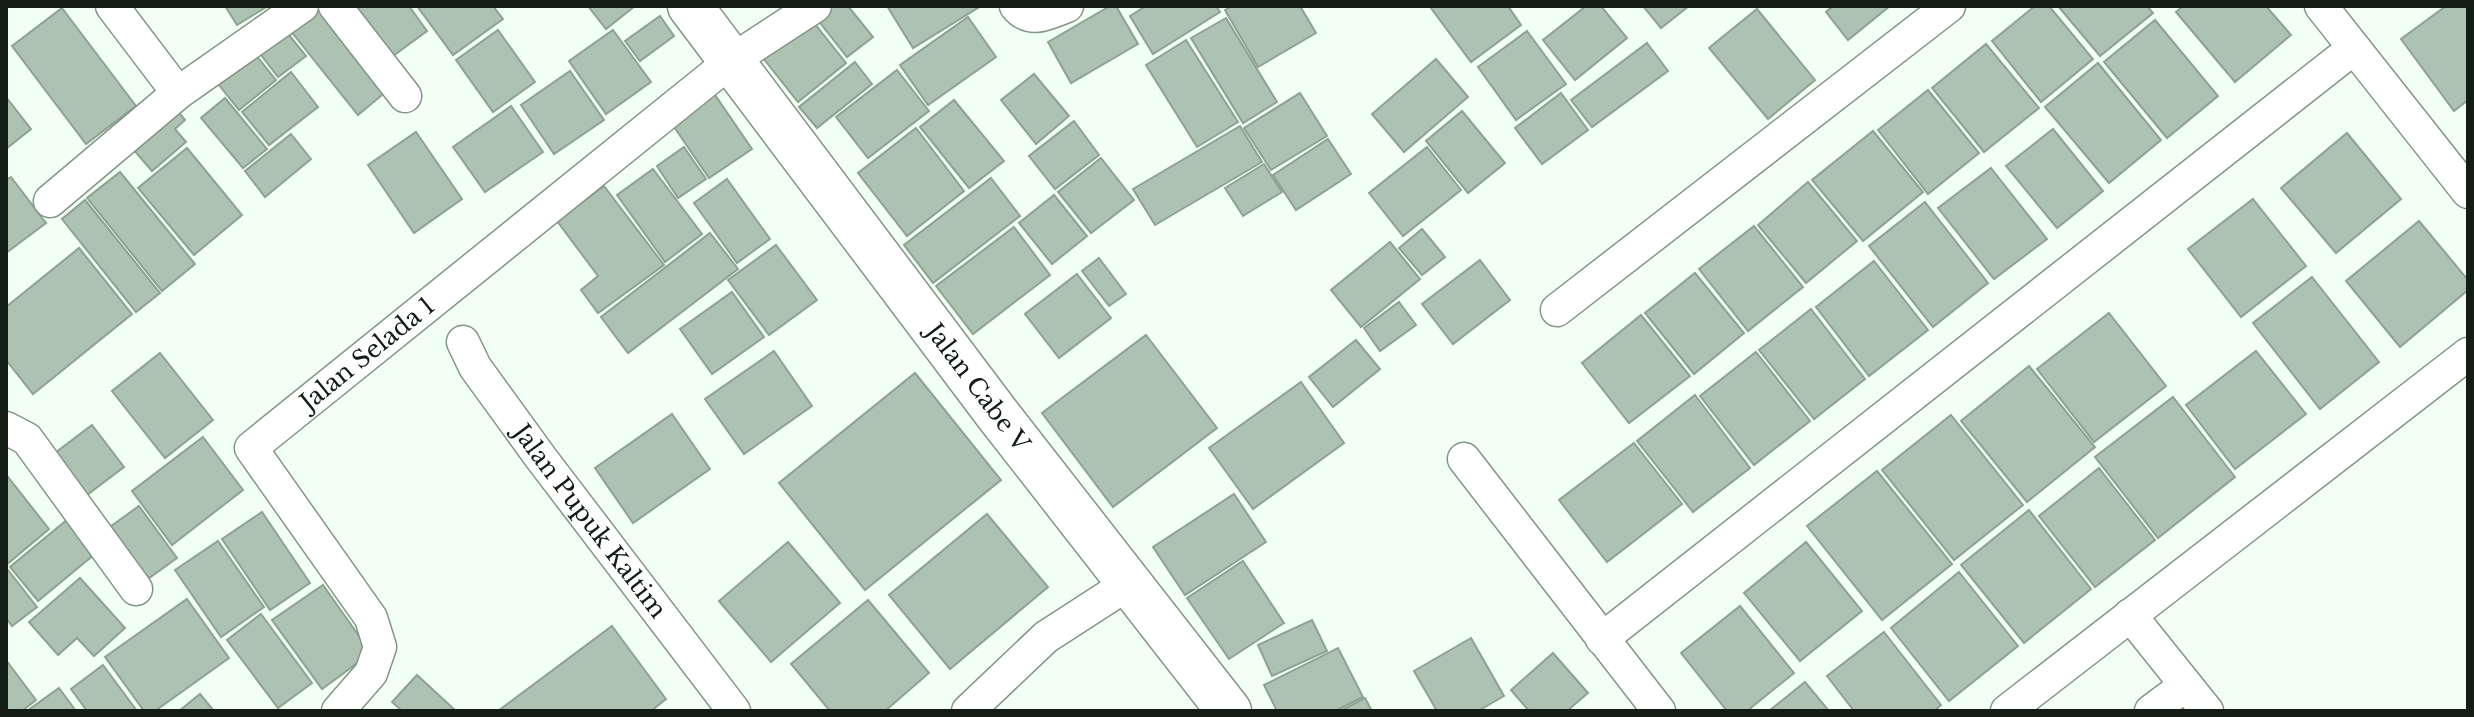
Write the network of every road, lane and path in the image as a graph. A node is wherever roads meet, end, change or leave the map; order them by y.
1 (112, 6) edge
2 (302, 6) edge
3 (335, 6) edge
4 (690, 6) edge
5 (815, 6) edge
6 (1016, 6) edge
7 (1067, 6) edge
8 (1949, 6) edge
9 (2321, 6) edge
10 (2354, 48) junction
11 (731, 61) junction
12 (178, 93) junction
13 (405, 96) dead end
14 (2468, 192) edge
15 (50, 201) dead end
16 (1557, 310) dead end
17 (463, 342) dead end
18 (2468, 354) edge
19 (6, 428) edge
20 (1464, 459) dead end
21 (1131, 582) junction
22 (136, 589) dead end
23 (2130, 615) junction
24 (1602, 639) junction
25 (2186, 685) junction
26 (720, 706) edge
27 (338, 711) edge
28 (968, 711) edge
29 (1229, 711) edge
30 (1659, 711) edge
31 (2007, 711) edge
32 (2151, 711) edge
33 (2207, 711) edge

1 - 12 street
2 - 12 street
3 - 13 street
4 - 11 street, Jalan Cabe V
5 - 11 street
6 - 7 street
8 - 16 street
9 - 10 street
10 - 14 street
10 - 24 street
11 - 21 street, Jalan Cabe V
11 - 27 street, Jalan Selada 1
12 - 15 street
17 - 26 street, Jalan Pupuk Kaltim
18 - 23 street
19 - 22 street
20 - 24 street
21 - 28 street
21 - 29 street, Jalan Cabe V
23 - 25 street
23 - 31 street
24 - 30 street
25 - 32 street
25 - 33 street

